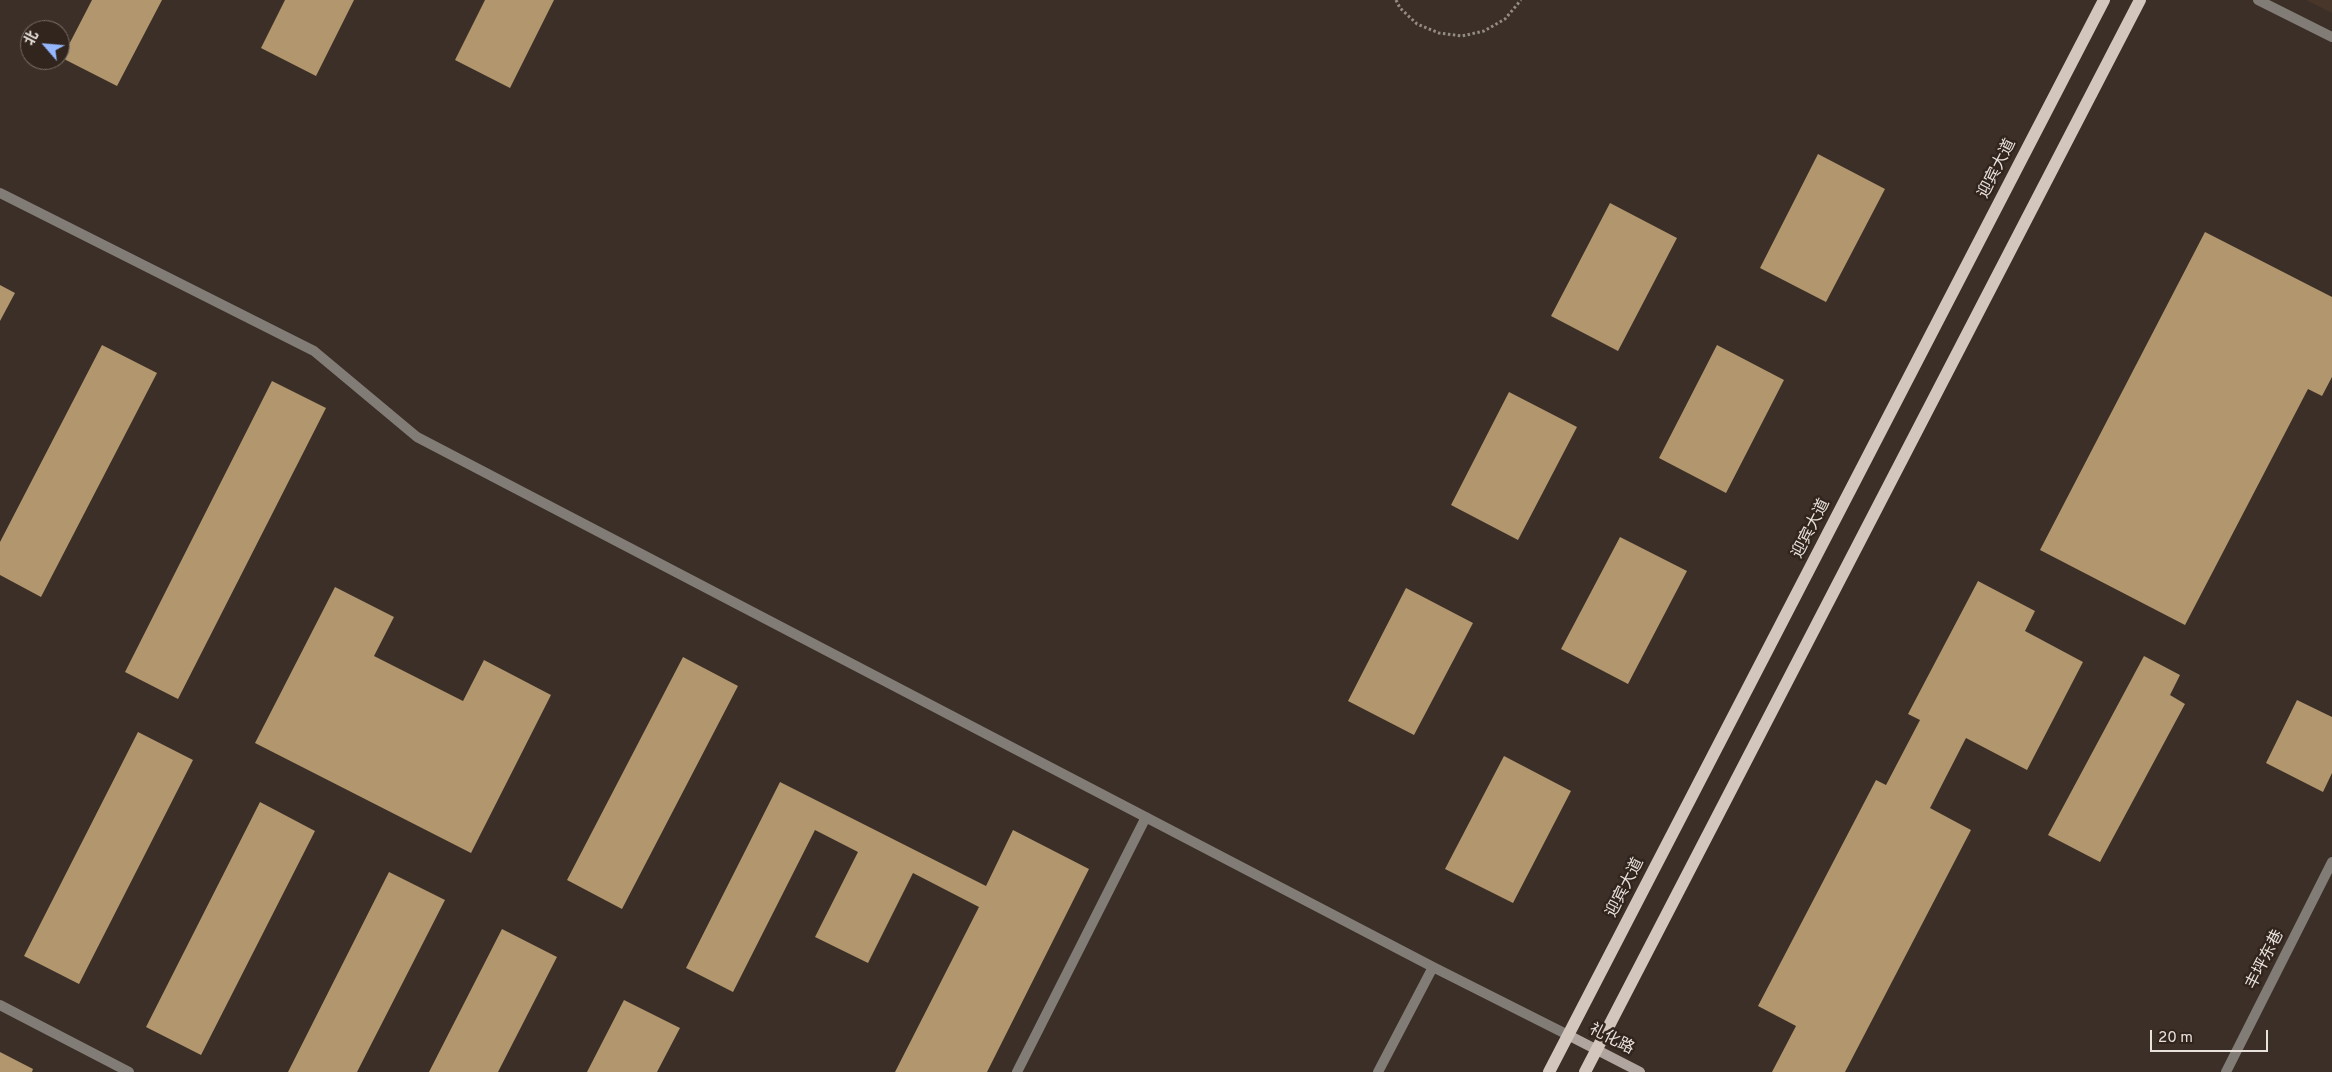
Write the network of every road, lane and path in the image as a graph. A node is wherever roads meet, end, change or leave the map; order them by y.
1 (1396, 0) edge
2 (1521, 0) edge
3 (2104, 0) edge
4 (2140, 0) edge
5 (2258, 0) edge
6 (2332, 37) edge
7 (0, 193) edge
8 (1146, 817) junction
9 (2332, 862) edge
10 (1433, 967) junction
11 (0, 1005) edge
12 (1568, 1035) junction
13 (1597, 1050) junction
14 (129, 1072) edge
15 (1017, 1072) edge
16 (1378, 1072) edge
17 (1549, 1072) edge
18 (1585, 1072) edge
19 (1640, 1072) edge
20 (2226, 1072) edge

1 - 2 path
3 - 12 main road, 迎宾大道
4 - 13 main road
5 - 6 street
7 - 8 street
8 - 10 street
8 - 15 street
9 - 20 street, 丰坪东巷
10 - 12 street
10 - 16 street
11 - 14 street
12 - 13 street, 礼化路
12 - 17 main road, 迎宾大道
13 - 18 main road
13 - 19 street, 礼化路

